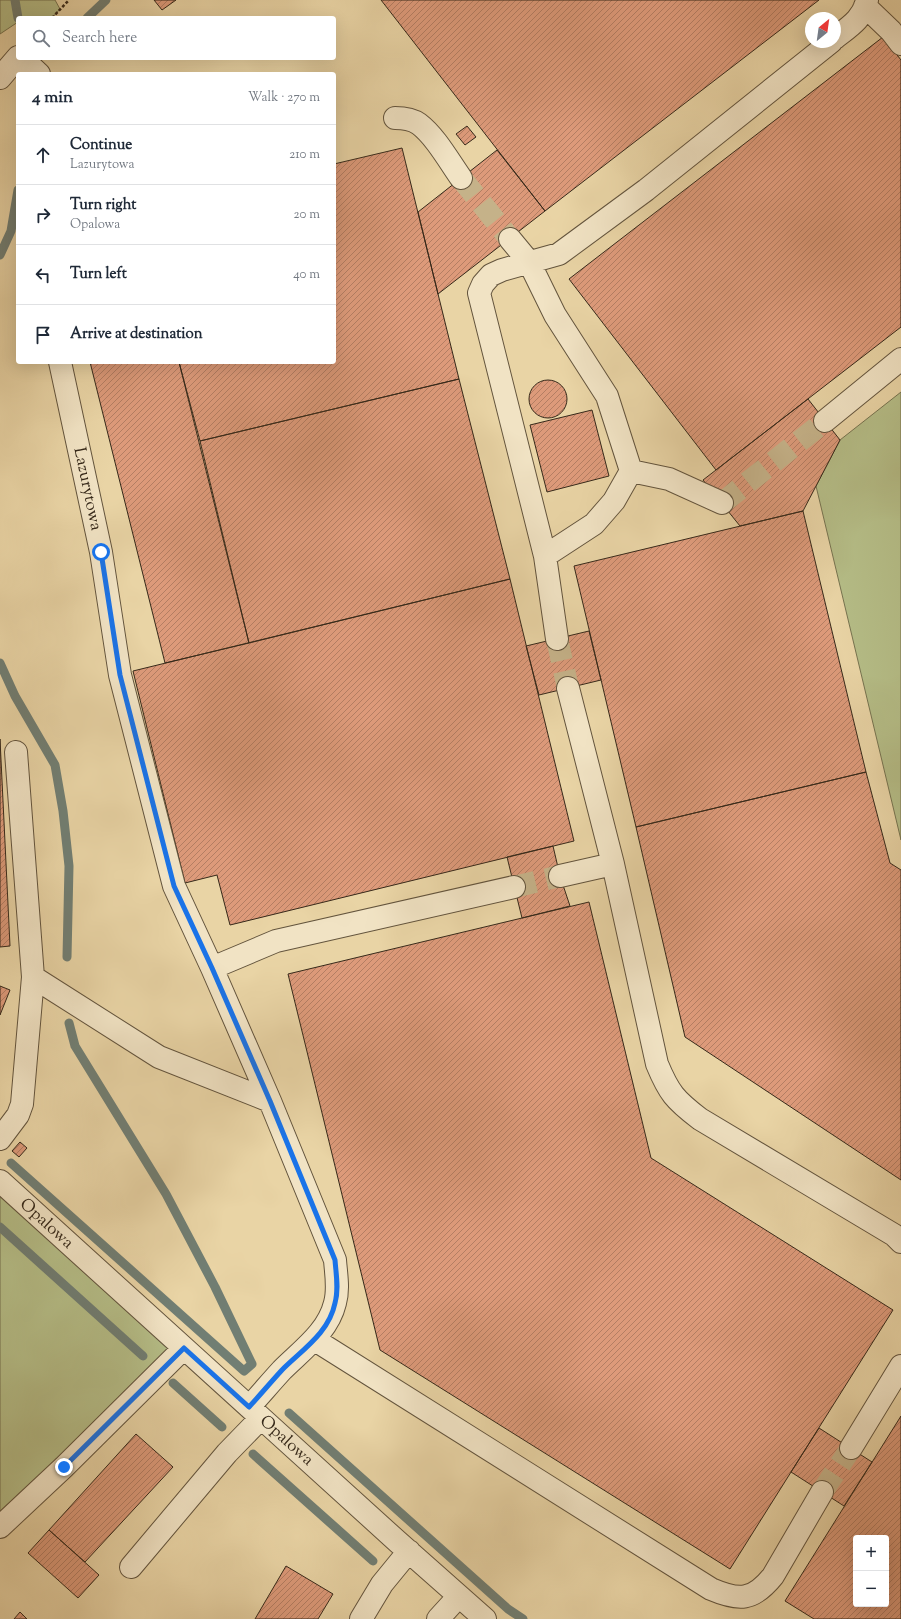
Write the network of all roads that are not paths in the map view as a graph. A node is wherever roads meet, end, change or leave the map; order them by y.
1 (866, 3) edge
2 (841, 33) edge
3 (901, 44) edge
4 (823, 48) edge
5 (24, 60) edge
6 (37, 72) edge
7 (395, 118) dead end
8 (461, 178) tunnel mouth
9 (510, 239) tunnel mouth
10 (529, 262) junction
11 (901, 359) edge
12 (60, 364) edge
13 (825, 421) tunnel mouth
14 (631, 470) junction
15 (722, 503) dead end
16 (545, 556) junction
17 (557, 639) tunnel mouth
18 (568, 688) tunnel mouth
19 (16, 752) dead end
20 (613, 864) junction
21 (560, 876) tunnel mouth
22 (514, 887) tunnel mouth
23 (212, 968) junction
24 (32, 977) junction
25 (270, 1101) junction
26 (0, 1139) edge
27 (0, 1182) edge
28 (901, 1242) edge
29 (315, 1340) junction
30 (184, 1348) junction
31 (901, 1366) edge
32 (255, 1412) junction
33 (851, 1448) tunnel mouth
34 (822, 1492) tunnel mouth
35 (0, 1527) edge
36 (409, 1552) junction
37 (130, 1567) dead end
38 (459, 1596) junction
39 (362, 1619) edge
40 (438, 1619) edge
41 (485, 1619) edge

1 - 2 street
1 - 3 street
4 - 10 street
5 - 6 street
7 - 8 street
9 - 10 street
10 - 14 street
10 - 16 street
11 - 13 street
12 - 23 street, Lazurytowa
14 - 15 street
14 - 16 street
16 - 17 street
18 - 20 street
19 - 24 street
20 - 21 street
20 - 28 street
22 - 23 street
23 - 25 street, Lazurytowa
24 - 25 street
24 - 26 street
25 - 29 street, Lazurytowa
27 - 30 street, Opalowa
29 - 32 street, Lazurytowa
29 - 34 street
30 - 32 street, Opalowa
30 - 35 street
31 - 33 street
32 - 36 street, Opalowa
32 - 37 street, Lazurytowa
36 - 38 street, Opalowa
36 - 39 street
38 - 40 street
38 - 41 street, Opalowa

